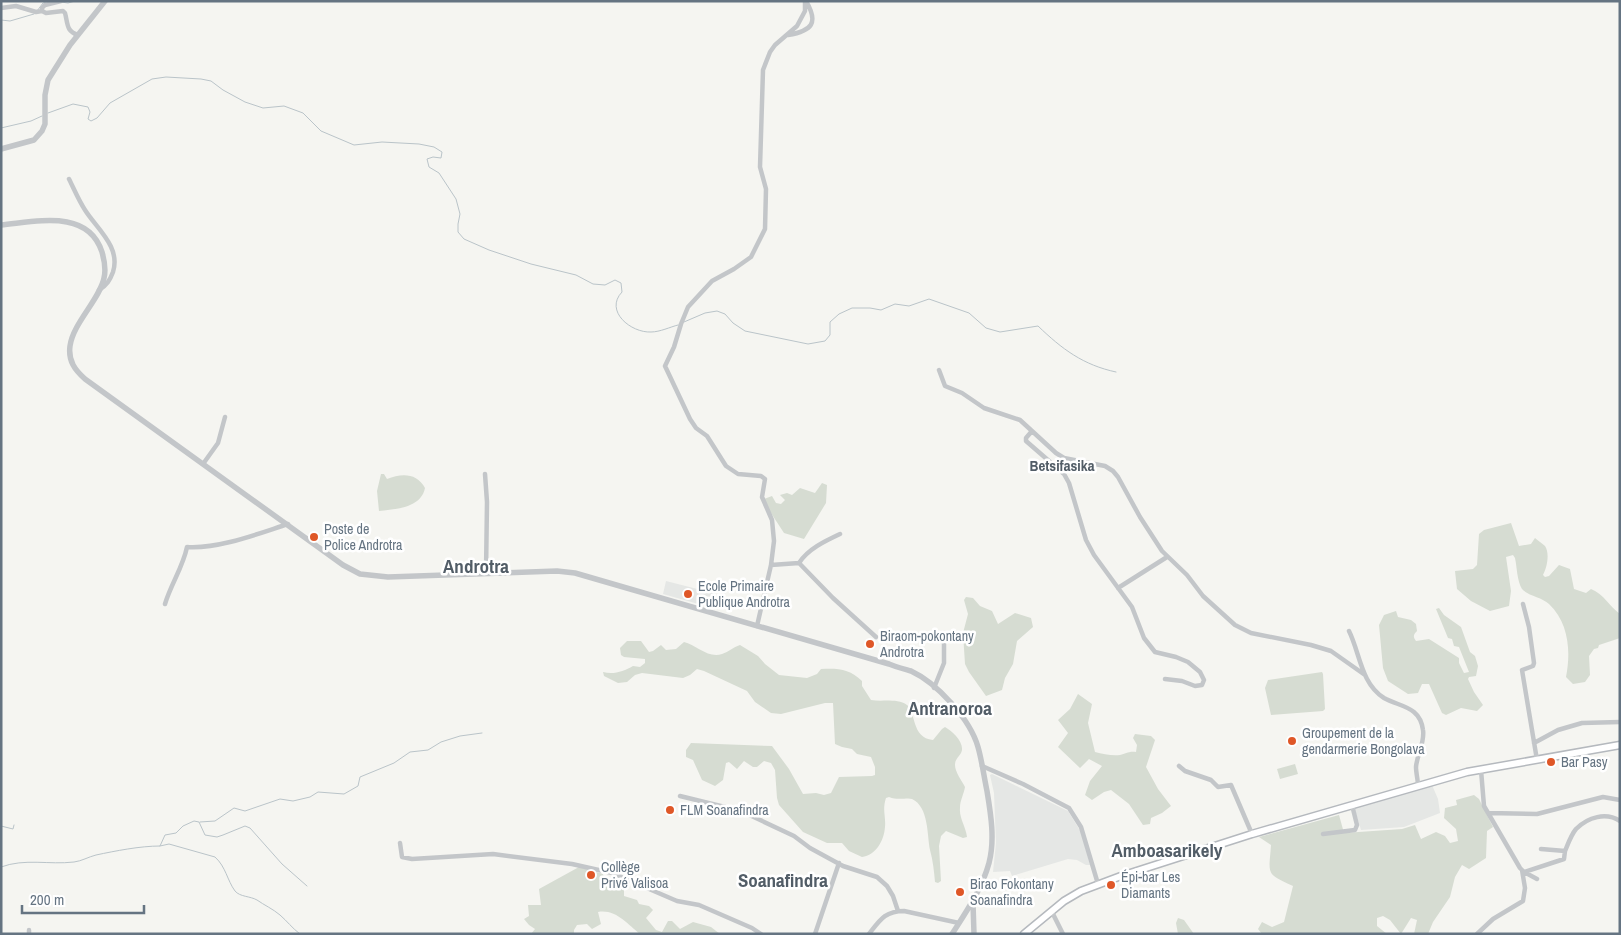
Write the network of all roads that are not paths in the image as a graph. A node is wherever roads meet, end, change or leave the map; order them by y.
1 (61, 1) edge
2 (105, 1) edge
3 (805, 1) edge
4 (1, 8) edge
5 (42, 11) junction
6 (786, 35) junction
7 (78, 36) junction
8 (1, 149) edge
9 (69, 179) dead end
10 (1, 225) edge
11 (98, 291) junction
12 (939, 370) dead end
13 (225, 417) dead end
14 (1032, 431) junction
15 (203, 464) junction
16 (485, 474) dead end
17 (288, 524) junction
18 (840, 534) dead end
19 (1167, 556) junction
20 (798, 563) junction
21 (772, 565) junction
22 (486, 573) junction
23 (1118, 588) junction
24 (165, 604) dead end
25 (1523, 604) dead end
26 (757, 626) junction
27 (1349, 631) dead end
28 (876, 637) dead end
29 (944, 640) dead end
30 (1365, 675) junction
31 (1165, 679) dead end
32 (934, 688) junction
33 (1620, 722) edge
34 (1534, 743) junction
35 (1620, 745) edge
36 (1537, 760) junction
37 (982, 766) junction
38 (1179, 766) dead end
39 (1481, 770) junction
40 (1418, 786) junction
41 (680, 796) dead end
42 (1620, 800) edge
43 (1352, 805) junction
44 (1489, 813) junction
45 (1620, 821) edge
46 (1252, 834) junction
47 (1323, 834) dead end
48 (400, 842) dead end
49 (1541, 849) dead end
50 (1566, 851) junction
51 (839, 863) junction
52 (1523, 871) junction
53 (1537, 880) dead end
54 (1098, 884) junction
55 (972, 903) junction
56 (898, 911) junction
57 (1052, 912) junction
58 (959, 923) junction
59 (953, 932) edge
60 (761, 934) edge
61 (815, 934) edge
62 (869, 934) edge
63 (974, 934) edge
64 (1024, 934) edge
65 (1063, 934) edge
66 (1477, 934) edge

1 - 5 street
2 - 7 street
3 - 6 street
3 - 6 street
4 - 5 street
5 - 7 street
6 - 21 street
7 - 8 street
9 - 11 street
10 - 11 street
11 - 15 street
12 - 14 street
13 - 15 street
14 - 19 street
14 - 23 street
15 - 17 street
16 - 22 street
17 - 22 street
17 - 24 street
18 - 20 street
19 - 23 street
19 - 30 street
20 - 21 street
20 - 28 street
21 - 26 street
22 - 26 street
23 - 31 street
25 - 34 street
26 - 32 street
27 - 30 street
29 - 32 street
30 - 40 street
32 - 37 street
33 - 34 street
34 - 36 street
35 - 36 main road
36 - 39 main road
37 - 54 street
37 - 55 street
38 - 46 street
39 - 40 main road
39 - 44 street
40 - 43 main road
41 - 51 street
42 - 44 street
43 - 46 main road
43 - 47 street
44 - 52 street
45 - 50 street
46 - 54 main road
48 - 60 street
49 - 50 street
50 - 52 street
51 - 56 street
51 - 61 street
52 - 53 street
52 - 66 street
54 - 57 main road
55 - 58 street
55 - 63 street
56 - 58 street
56 - 62 street
57 - 64 main road
57 - 65 street
58 - 59 street

